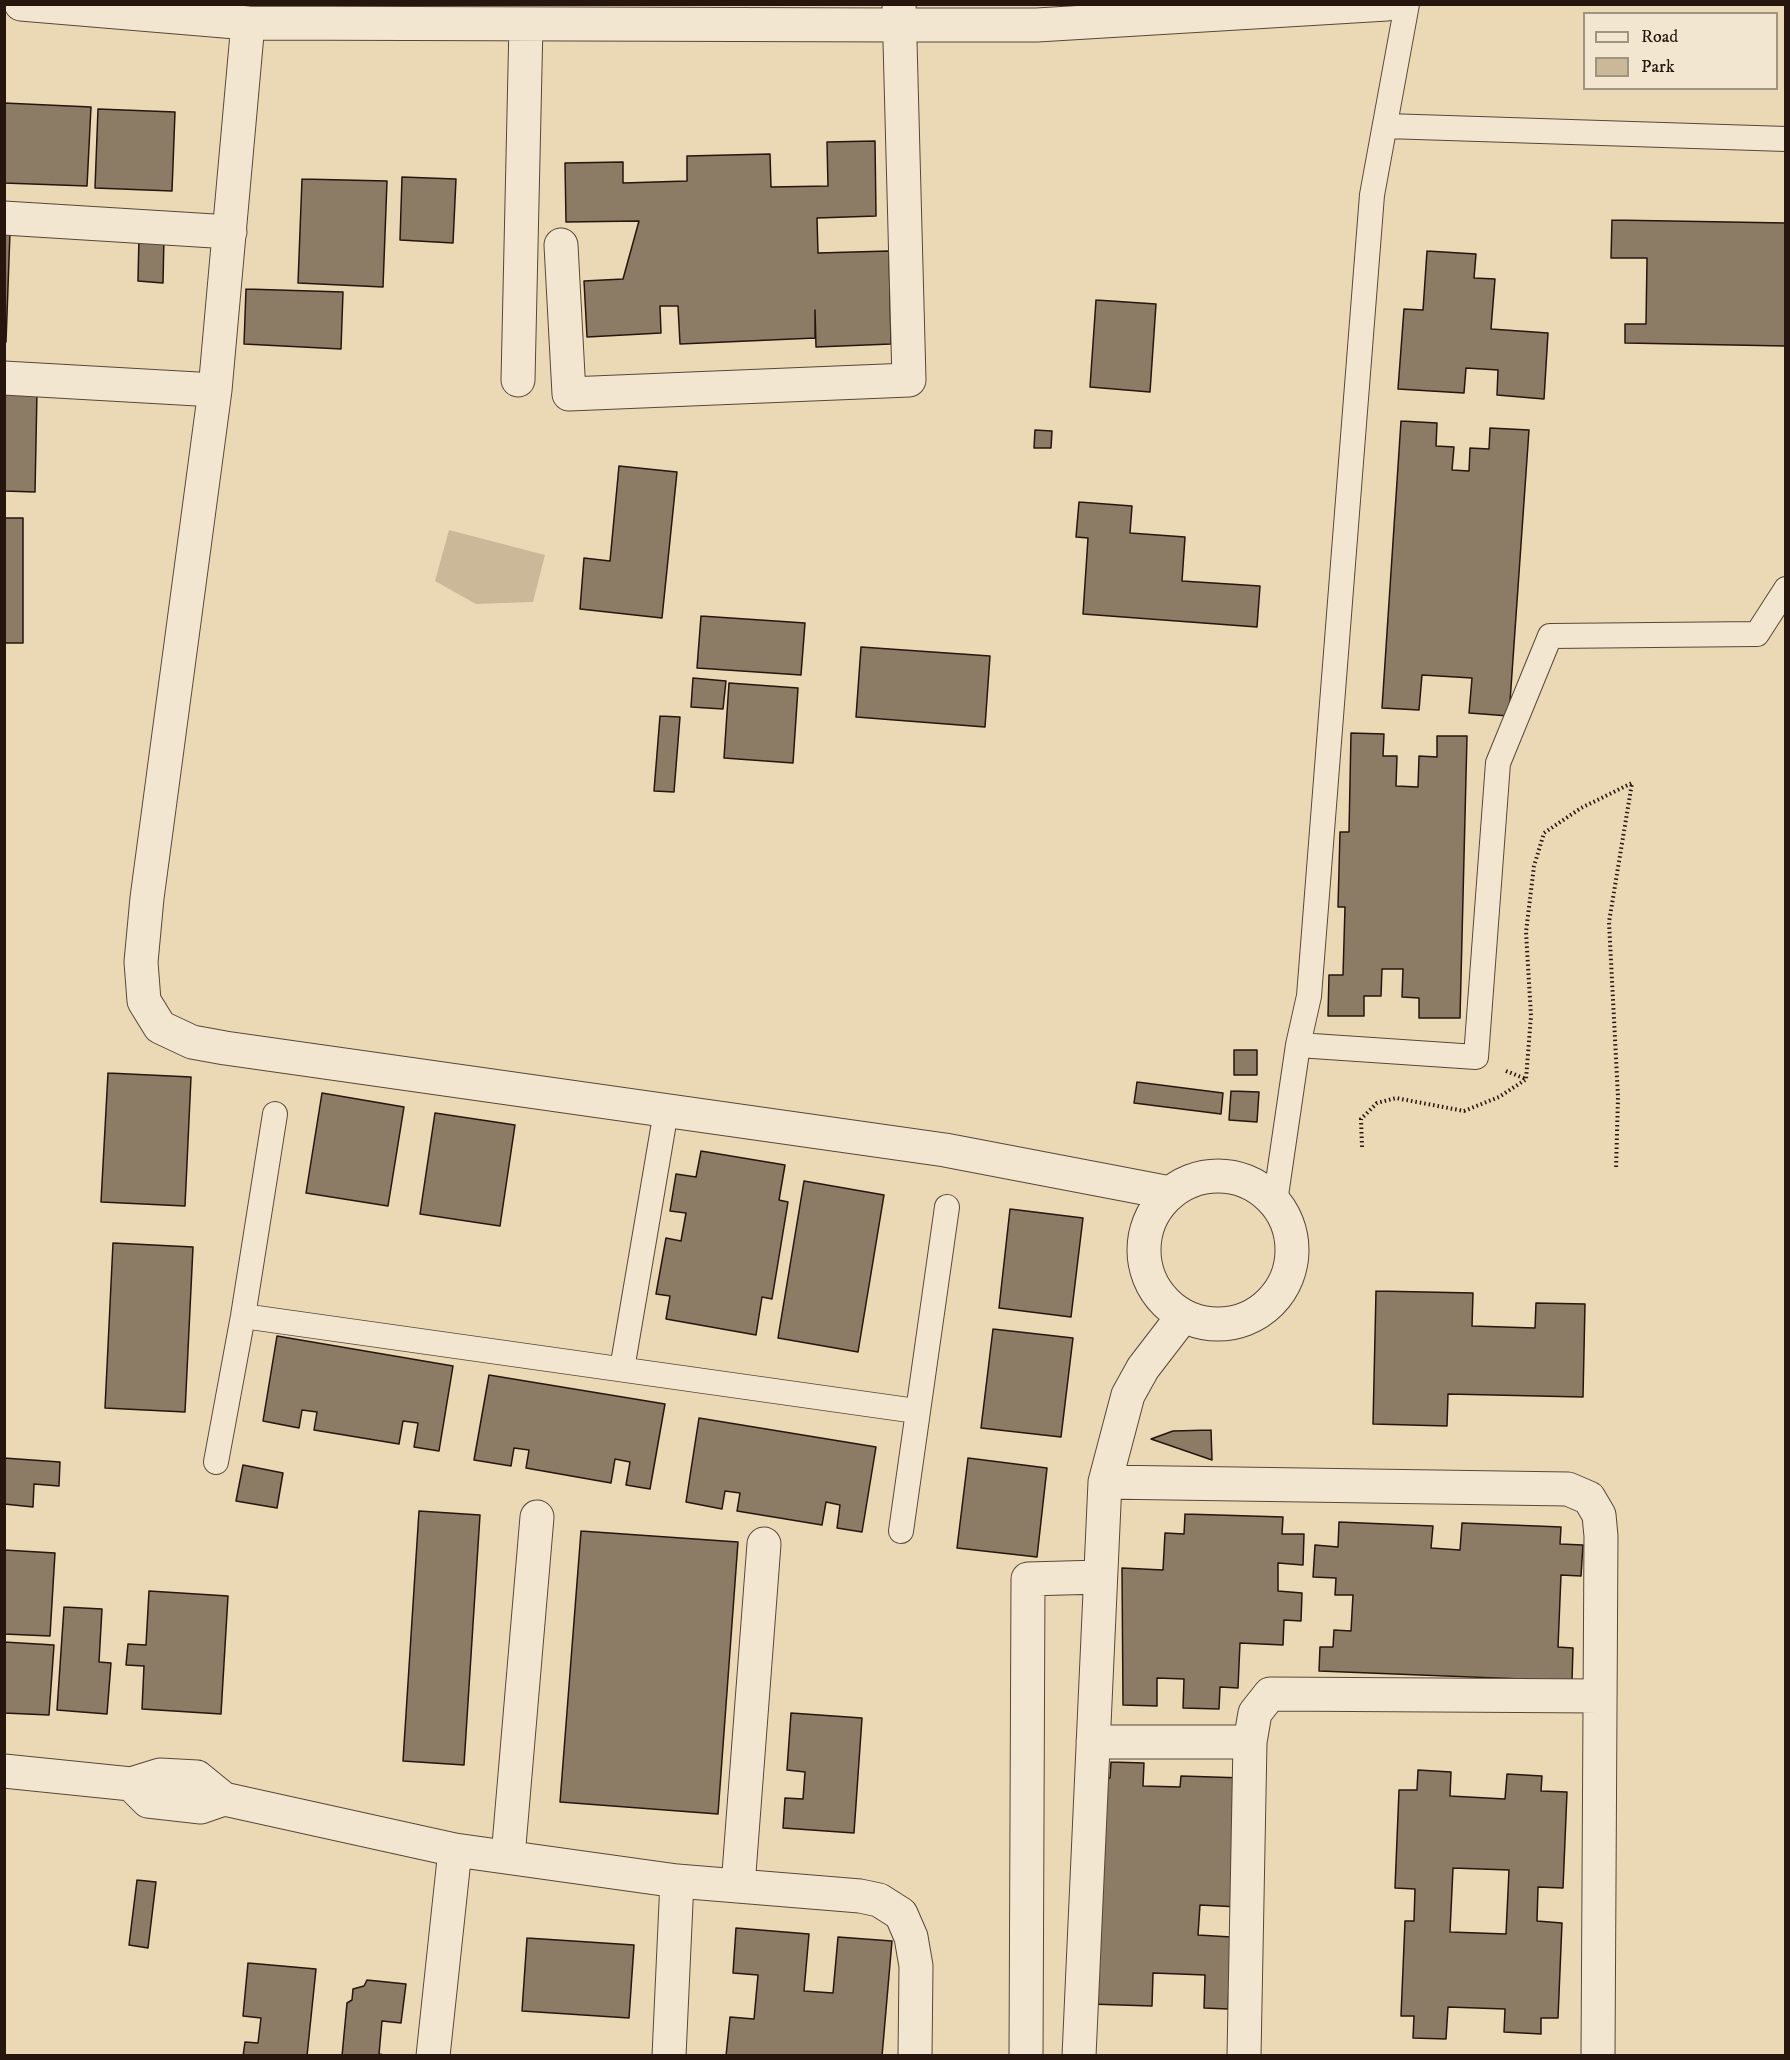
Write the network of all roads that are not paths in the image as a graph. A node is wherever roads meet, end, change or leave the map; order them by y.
1 (21, 4) edge
2 (1387, 4) edge
3 (1407, 4) edge
4 (1281, 8) edge
5 (900, 15) edge
6 (1037, 15) edge
7 (248, 23) junction
8 (526, 24) junction
9 (1386, 126) junction
10 (1785, 139) edge
11 (4, 218) edge
12 (230, 232) junction
13 (561, 245) dead end
14 (4, 378) edge
15 (518, 381) dead end
16 (215, 390) junction
17 (1785, 589) edge
18 (1298, 1045) junction
19 (666, 1111) junction
20 (275, 1114) dead end
21 (1170, 1193) junction
22 (1275, 1202) junction
23 (947, 1207) dead end
24 (243, 1316) junction
25 (1183, 1316) junction
26 (622, 1369) junction
27 (916, 1411) junction
28 (216, 1462) dead end
29 (1105, 1482) junction
30 (537, 1517) dead end
31 (901, 1531) dead end
32 (764, 1544) dead end
33 (1100, 1577) junction
34 (1600, 1696) junction
35 (1093, 1742) junction
36 (1250, 1742) junction
37 (4, 1771) edge
38 (455, 1850) junction
39 (508, 1857) junction
40 (677, 1881) junction
41 (738, 1886) junction
42 (433, 2055) edge
43 (669, 2055) edge
44 (915, 2055) edge
45 (1026, 2055) edge
46 (1079, 2055) edge
47 (1244, 2055) edge
48 (1598, 2055) edge

1 - 7 street
2 - 4 street
3 - 9 lane
4 - 6 street
5 - 6 street
5 - 8 street
5 - 13 street
7 - 8 street
7 - 12 street
8 - 15 street
9 - 10 lane
9 - 18 lane
11 - 12 street
12 - 16 street
14 - 16 street
16 - 19 street
17 - 18 lane
18 - 22 lane
19 - 21 street
19 - 26 lane
20 - 24 lane
21 - 22 street
21 - 25 street
22 - 25 street
23 - 27 lane
24 - 26 lane
24 - 28 lane
25 - 29 street
26 - 27 lane
27 - 31 lane
29 - 33 street
29 - 34 street
30 - 39 street
32 - 41 street
33 - 35 street
33 - 45 street
34 - 36 street
34 - 48 street
35 - 36 street
35 - 46 street
36 - 47 street
37 - 38 street
38 - 39 street
38 - 42 street
39 - 40 street
40 - 41 street
40 - 43 street
41 - 44 street

